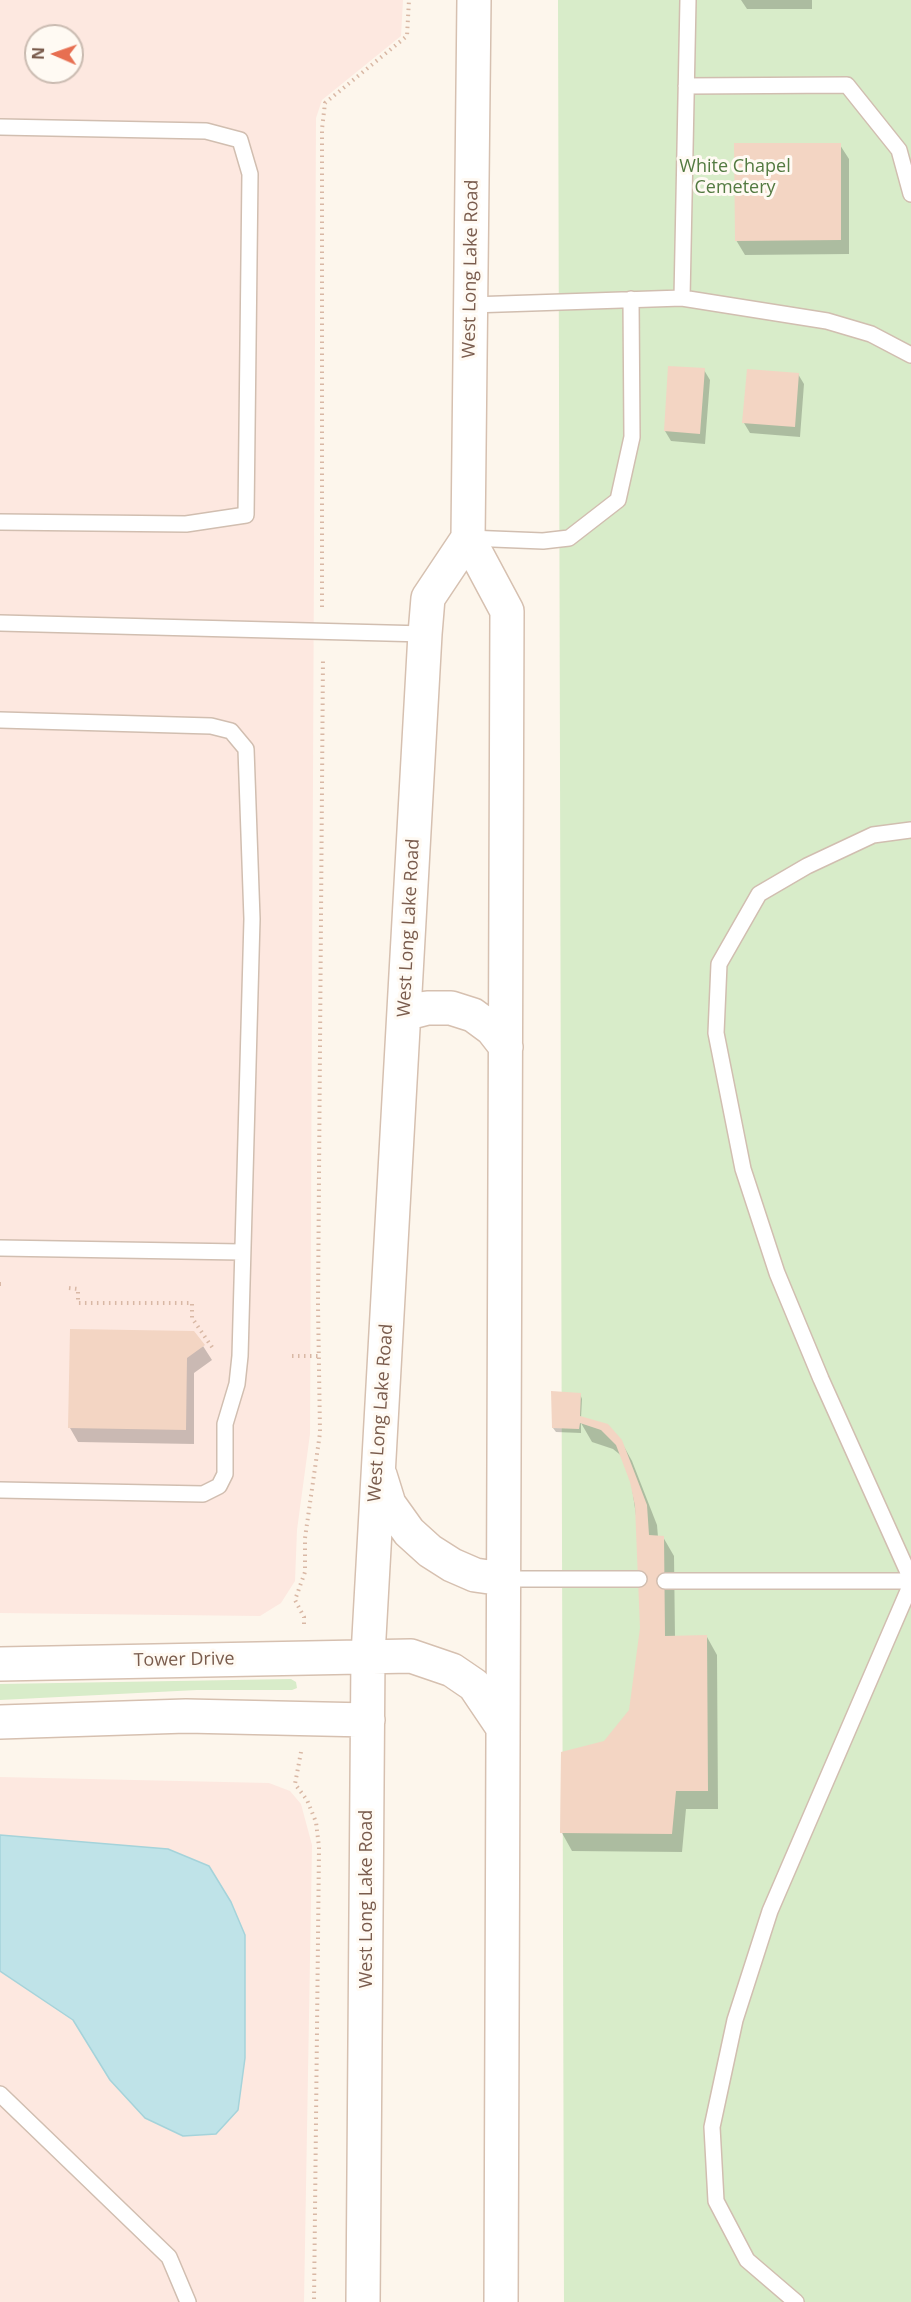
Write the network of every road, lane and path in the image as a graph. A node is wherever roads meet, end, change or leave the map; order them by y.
1 (409, 0) edge
2 (474, 0) edge
3 (687, 0) edge
4 (686, 86) junction
5 (0, 127) edge
6 (911, 194) edge
7 (682, 298) junction
8 (632, 299) junction
9 (471, 305) junction
10 (911, 355) edge
11 (0, 522) edge
12 (468, 538) junction
13 (0, 623) edge
14 (322, 630) junction
15 (425, 634) junction
16 (0, 720) edge
17 (911, 830) edge
18 (404, 1014) junction
19 (506, 1047) junction
20 (0, 1248) edge
21 (241, 1252) junction
22 (69, 1288) dead end
23 (219, 1356) dead end
24 (292, 1356) dead end
25 (318, 1356) junction
26 (377, 1468) junction
27 (0, 1490) edge
28 (503, 1579) junction
29 (639, 1580) dead end
30 (665, 1581) dead end
31 (911, 1581) edge
32 (304, 1617) dead end
33 (368, 1655) junction
34 (0, 1664) edge
35 (368, 1720) junction
36 (0, 1722) edge
37 (503, 1728) junction
38 (301, 1760) dead end
39 (0, 2094) edge
40 (188, 2302) edge
41 (314, 2302) edge
42 (363, 2302) edge
43 (501, 2302) edge
44 (796, 2302) edge

1 - 14 path
2 - 9 main road, West Long Lake Road
3 - 4 lane
4 - 6 lane
4 - 7 lane
5 - 11 lane
7 - 8 lane
7 - 10 lane
8 - 9 lane
8 - 12 lane
9 - 12 main road, West Long Lake Road
12 - 15 main road, West Long Lake Road
12 - 19 main road, West Long Lake Road
13 - 14 lane
14 - 15 lane
14 - 25 path
15 - 18 main road, West Long Lake Road
16 - 21 lane
17 - 31 lane
18 - 19 main road
18 - 26 main road, West Long Lake Road
19 - 28 main road, West Long Lake Road
20 - 21 lane
21 - 27 lane
22 - 23 path
24 - 25 path
25 - 32 path
26 - 28 main road
26 - 33 main road, West Long Lake Road
28 - 29 lane
28 - 37 main road, West Long Lake Road
30 - 31 lane
31 - 44 lane
33 - 34 main road, Tower Drive
33 - 35 main road, West Long Lake Road
33 - 37 main road, Tower Drive
35 - 36 main road
35 - 42 main road, West Long Lake Road
37 - 43 main road, West Long Lake Road
38 - 41 path
39 - 40 lane

